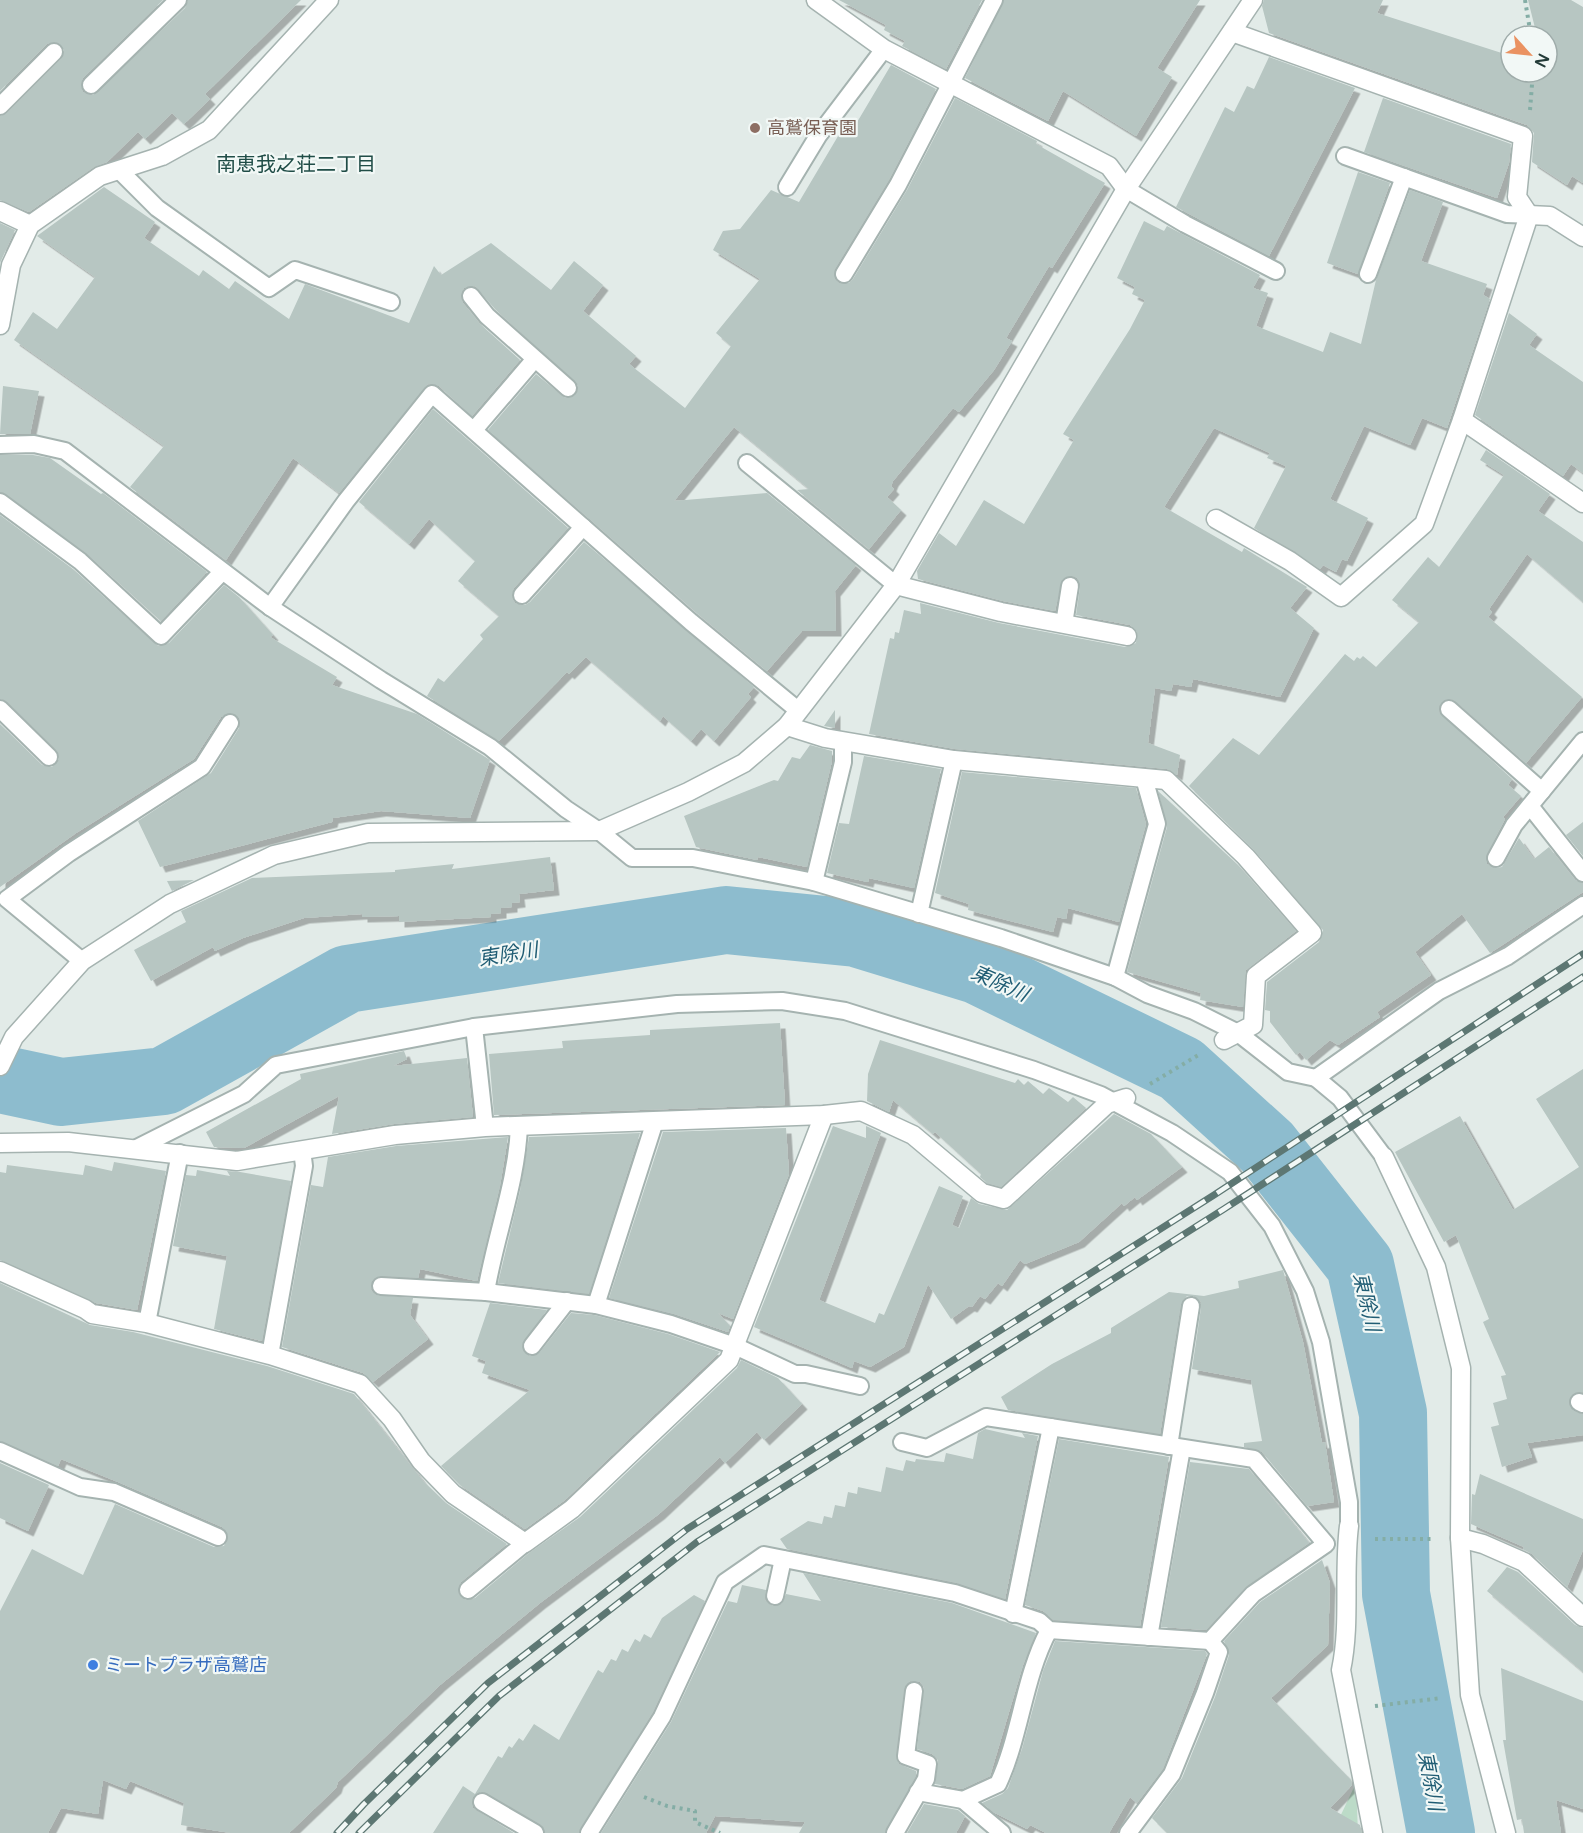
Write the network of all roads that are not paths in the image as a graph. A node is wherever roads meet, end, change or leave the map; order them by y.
1 (178, 0) edge
2 (329, 0) edge
3 (816, 0) edge
4 (994, 0) edge
5 (1253, 0) edge
6 (1232, 32) junction
7 (884, 49) junction
8 (54, 52) dead end
9 (950, 83) junction
10 (91, 85) dead end
11 (0, 106) edge
12 (1345, 156) dead end
13 (120, 171) junction
14 (1404, 177) junction
15 (787, 187) dead end
16 (1126, 189) junction
17 (0, 211) edge
18 (1529, 216) junction
19 (30, 225) junction
20 (1583, 237) edge
21 (1276, 271) dead end
22 (844, 274) dead end
23 (1368, 274) dead end
24 (471, 296) dead end
25 (392, 302) dead end
26 (0, 325) edge
27 (534, 360) junction
28 (568, 388) dead end
29 (1462, 420) junction
30 (474, 430) junction
31 (0, 445) edge
32 (747, 463) dead end
33 (0, 502) edge
34 (1583, 503) edge
35 (1216, 519) dead end
36 (583, 526) junction
37 (222, 572) junction
38 (896, 585) junction
39 (1070, 586) dead end
40 (522, 595) dead end
41 (270, 607) junction
42 (1064, 624) junction
43 (1127, 636) dead end
44 (0, 708) edge
45 (1449, 709) dead end
46 (799, 711) junction
47 (230, 723) dead end
48 (787, 726) junction
49 (843, 741) junction
50 (1583, 741) edge
51 (49, 757) dead end
52 (954, 760) junction
53 (1144, 778) junction
54 (1542, 790) junction
55 (1530, 806) junction
56 (599, 831) junction
57 (1496, 858) dead end
58 (1583, 873) edge
59 (814, 882) junction
60 (4, 896) edge
61 (1583, 905) edge
62 (919, 914) junction
63 (82, 961) junction
64 (1115, 977) junction
65 (474, 1026) junction
66 (7, 1032) edge
67 (1231, 1036) junction
68 (0, 1066) edge
69 (1316, 1078) junction
70 (1121, 1100) junction
71 (824, 1115) junction
72 (655, 1121) junction
73 (519, 1126) junction
74 (485, 1127) junction
75 (0, 1143) edge
76 (135, 1149) junction
77 (302, 1150) junction
78 (180, 1153) junction
79 (1384, 1157) joint
80 (0, 1271) edge
81 (381, 1286) dead end
82 (486, 1292) junction
83 (567, 1301) junction
84 (596, 1305) junction
85 (1191, 1306) dead end
86 (147, 1323) junction
87 (532, 1346) dead end
88 (735, 1346) junction
89 (270, 1355) junction
90 (860, 1386) dead end
91 (1051, 1427) junction
92 (902, 1442) dead end
93 (1176, 1447) junction
94 (0, 1451) edge
95 (1348, 1533) junction
96 (218, 1537) dead end
97 (1460, 1538) junction
98 (525, 1542) junction
99 (1326, 1544) junction
100 (783, 1559) junction
101 (468, 1590) dead end
102 (775, 1596) dead end
103 (1013, 1614) junction
104 (1583, 1617) edge
105 (1049, 1630) junction
106 (1149, 1637) junction
107 (1210, 1641) junction
108 (914, 1691) dead end
109 (918, 1792) junction
110 (963, 1800) junction
111 (482, 1802) dead end
112 (535, 1833) edge
113 (589, 1833) edge
114 (895, 1833) edge
115 (1002, 1833) edge
116 (1128, 1833) edge
117 (1373, 1833) edge
118 (1506, 1833) edge

1 - 10 lane
2 - 13 street
3 - 7 street
4 - 9 lane
5 - 6 street
6 - 16 street
6 - 18 street
7 - 9 street
7 - 15 lane
8 - 11 lane
9 - 16 street
9 - 22 lane
12 - 14 lane
13 - 19 street
13 - 25 lane
14 - 18 lane
14 - 23 lane
16 - 21 lane
16 - 38 street
17 - 19 street
18 - 20 street
18 - 29 street
19 - 26 street
24 - 27 lane
27 - 28 lane
27 - 30 lane
29 - 34 street
29 - 35 street
30 - 36 lane
30 - 41 lane
31 - 37 lane
32 - 38 lane
33 - 37 lane
36 - 40 lane
36 - 46 lane
37 - 41 lane
38 - 42 street
38 - 46 street
39 - 42 lane
41 - 56 lane
42 - 43 street
44 - 51 lane
45 - 54 lane
46 - 48 street
47 - 60 lane
48 - 49 street
48 - 56 street
49 - 52 street
49 - 59 lane
50 - 54 lane
52 - 53 street
52 - 62 lane
53 - 64 lane
53 - 67 street
54 - 55 lane
55 - 57 lane
55 - 58 lane
56 - 59 lane
56 - 63 street
59 - 62 lane
60 - 63 lane
61 - 69 lane
62 - 64 lane
63 - 66 street
64 - 67 lane
65 - 70 lane
65 - 74 lane
65 - 76 lane
66 - 68 street
67 - 69 lane
69 - 79 lane
70 - 71 street
70 - 95 lane
71 - 72 street
71 - 88 street
72 - 73 street
72 - 84 lane
73 - 74 street
73 - 82 lane
74 - 77 street
75 - 76 street
76 - 78 street
77 - 78 street
77 - 89 lane
78 - 86 lane
79 - 97 street
80 - 86 street
81 - 82 lane
82 - 83 lane
83 - 84 lane
83 - 87 lane
84 - 88 lane
85 - 93 lane
86 - 89 street
88 - 90 lane
88 - 98 street
89 - 98 street
91 - 92 lane
91 - 93 lane
91 - 103 lane
93 - 99 lane
93 - 106 lane
94 - 96 lane
95 - 99 lane
95 - 117 street
97 - 104 street
97 - 118 street
98 - 101 lane
99 - 107 lane
100 - 102 lane
100 - 103 lane
100 - 113 lane
103 - 105 lane
105 - 106 lane
105 - 110 lane
106 - 107 lane
107 - 116 lane
108 - 109 lane
109 - 110 lane
109 - 114 lane
110 - 115 lane
111 - 112 lane

